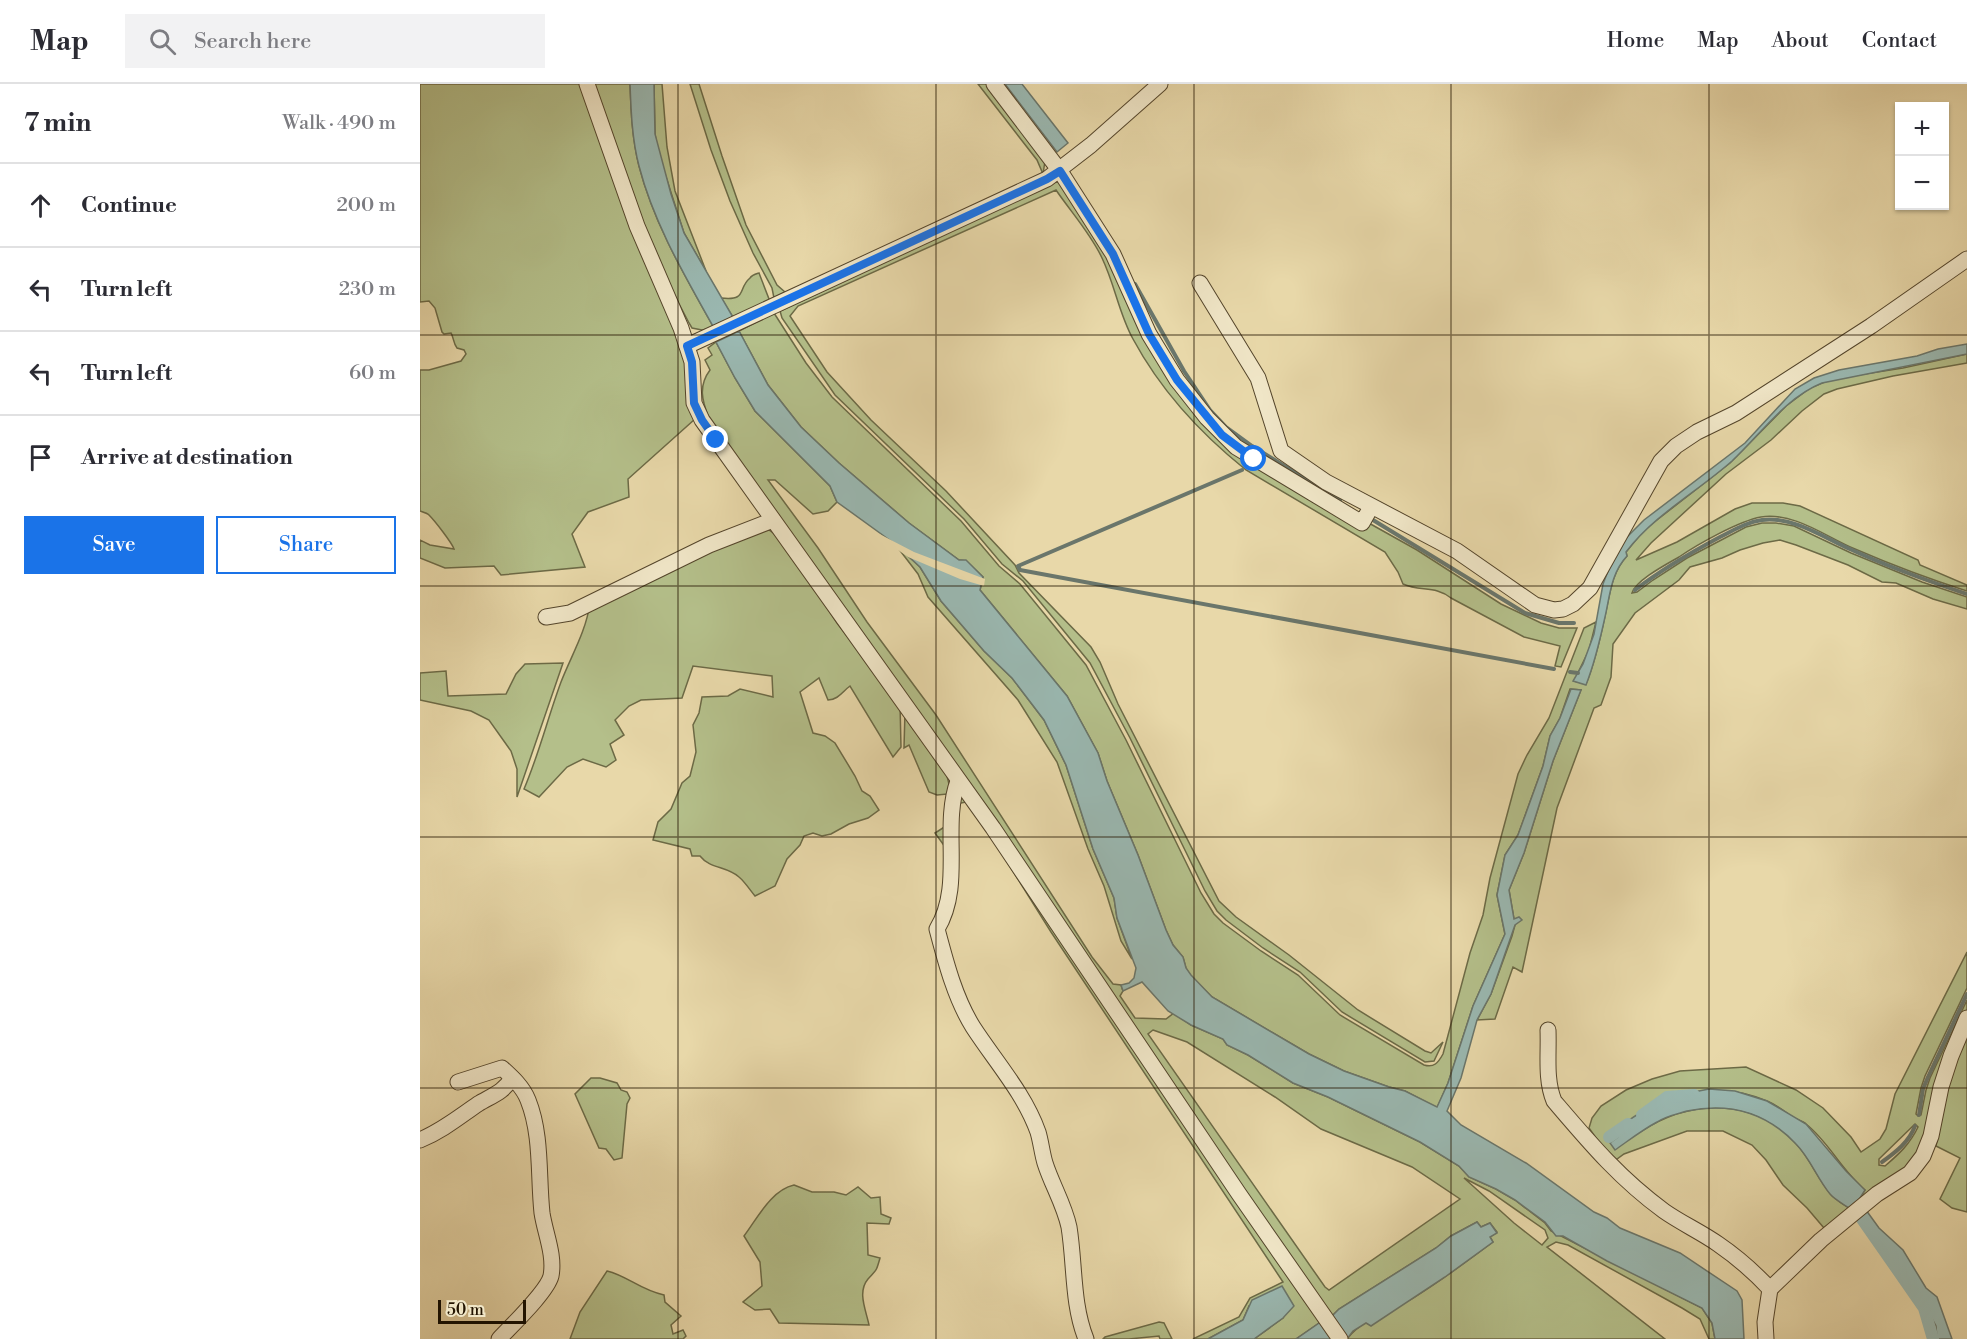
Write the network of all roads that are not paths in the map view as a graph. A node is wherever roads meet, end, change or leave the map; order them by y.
1 (587, 84) edge
2 (994, 84) edge
3 (1160, 84) edge
4 (1060, 171) junction
5 (1967, 259) edge
6 (1200, 283) dead end
7 (687, 346) junction
8 (1371, 507) junction
9 (773, 520) junction
10 (546, 617) dead end
11 (958, 781) junction
12 (1967, 1018) edge
13 (1548, 1030) dead end
14 (512, 1078) junction
15 (458, 1082) dead end
16 (420, 1140) edge
17 (1770, 1289) junction
18 (499, 1339) edge
19 (1086, 1339) edge
20 (1340, 1339) edge
21 (1766, 1339) edge

1 - 7 street
2 - 4 street
3 - 4 street
4 - 7 street
4 - 8 street
5 - 8 street
6 - 8 street
7 - 9 street
9 - 10 street
9 - 11 street
11 - 19 street
11 - 20 street
12 - 17 street
13 - 17 street
14 - 15 street
14 - 16 street
14 - 18 street
17 - 21 street

